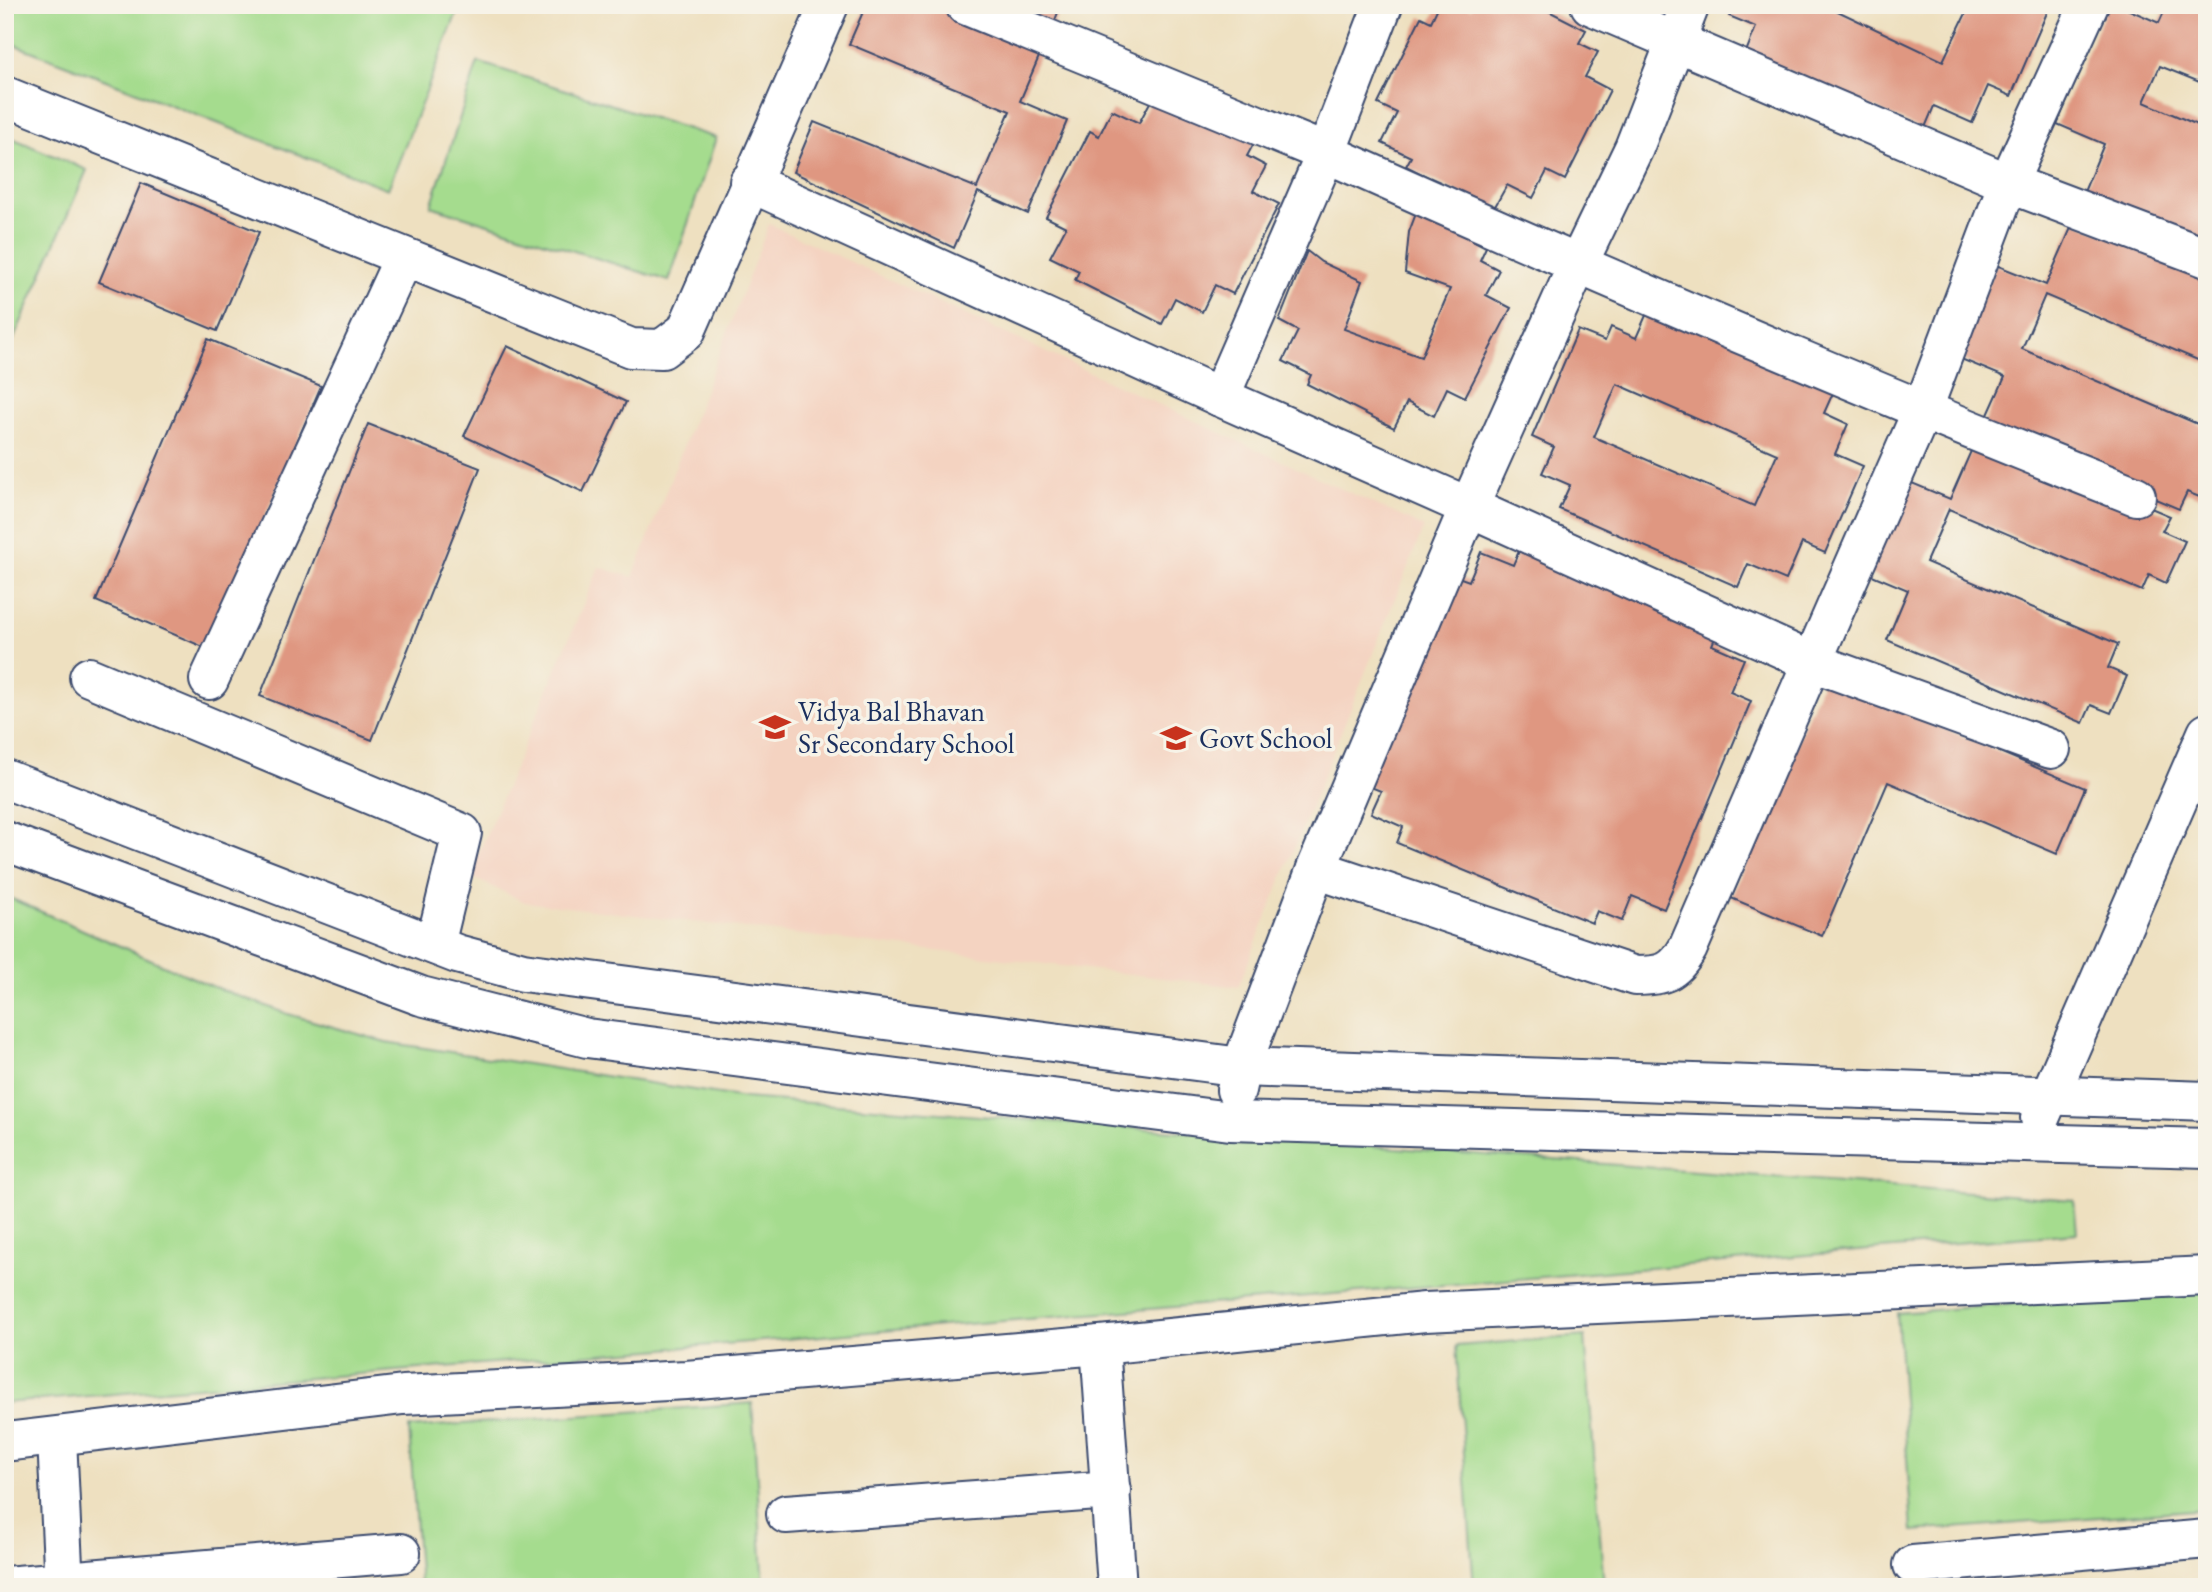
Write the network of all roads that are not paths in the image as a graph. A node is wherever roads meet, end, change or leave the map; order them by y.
1 (829, 5) edge
2 (965, 5) edge
3 (1383, 5) edge
4 (1590, 5) edge
5 (1690, 5) edge
6 (2089, 5) edge
7 (1676, 40) junction
8 (5, 96) edge
9 (1326, 153) junction
10 (749, 182) junction
11 (2008, 183) junction
12 (404, 257) junction
13 (2207, 258) edge
14 (1577, 266) junction
15 (1220, 397) junction
16 (1922, 411) junction
17 (2136, 496) dead end
18 (1469, 507) junction
19 (1812, 662) junction
20 (89, 677) dead end
21 (209, 680) dead end
22 (2207, 733) edge
23 (2052, 750) dead end
24 (5, 779) edge
25 (5, 841) edge
26 (1316, 869) junction
27 (435, 945) junction
28 (1241, 1067) junction
29 (2049, 1096) junction
30 (2207, 1101) edge
31 (1230, 1121) junction
32 (2028, 1145) junction
33 (2207, 1149) edge
34 (2207, 1276) edge
35 (1100, 1345) junction
36 (57, 1438) junction
37 (5, 1442) edge
38 (1111, 1490) junction
39 (786, 1514) dead end
40 (2207, 1539) edge
41 (401, 1553) dead end
42 (1913, 1565) dead end
43 (64, 1584) edge
44 (5, 1586) edge
45 (1117, 1587) edge

1 - 10 street
2 - 9 street
3 - 9 street
4 - 7 street
5 - 7 street
6 - 11 street
7 - 11 street
7 - 14 street
8 - 12 street
9 - 14 street
9 - 15 street
10 - 12 street
10 - 15 street
11 - 13 street
11 - 16 street
12 - 21 street
14 - 16 street
14 - 18 street
15 - 18 street
16 - 17 street
16 - 19 street
18 - 19 street
18 - 26 street
19 - 23 street
19 - 26 street
20 - 27 street
22 - 29 street
24 - 27 street
25 - 31 street
26 - 28 street
27 - 28 street
28 - 29 street
28 - 31 street
29 - 30 street
29 - 32 street
31 - 32 street
32 - 33 street
34 - 35 street
35 - 36 street
35 - 38 street
36 - 37 street
36 - 43 street
38 - 39 street
38 - 45 street
40 - 42 street
41 - 43 street
43 - 44 street

